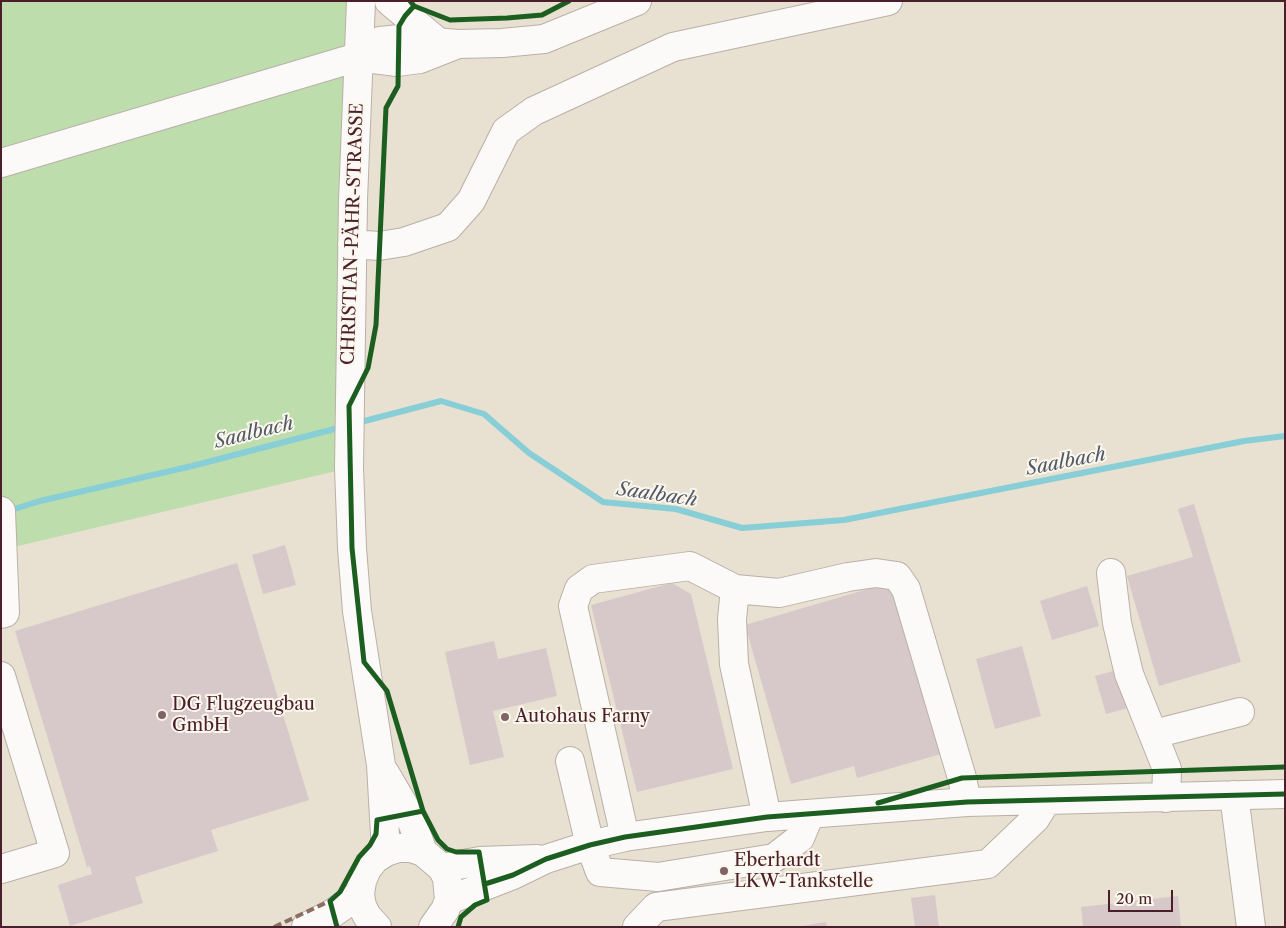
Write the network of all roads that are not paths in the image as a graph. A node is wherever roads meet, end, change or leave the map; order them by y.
1 (361, 1) edge
2 (389, 1) edge
3 (637, 1) edge
4 (888, 1) edge
5 (448, 43) junction
6 (358, 57) junction
7 (1, 163) edge
8 (352, 244) junction
9 (1, 511) edge
10 (1111, 573) dead end
11 (735, 589) junction
12 (1, 614) edge
13 (1, 676) edge
14 (1240, 712) dead end
15 (1154, 734) junction
16 (570, 761) dead end
17 (381, 765) junction
18 (1285, 794) edge
19 (1234, 795) junction
20 (1166, 798) junction
21 (1047, 800) junction
22 (967, 802) junction
23 (810, 814) junction
24 (767, 817) junction
25 (625, 837) junction
26 (590, 845) junction
27 (386, 852) junction
28 (546, 859) junction
29 (433, 860) junction
30 (1, 869) edge
31 (360, 894) junction
32 (448, 900) junction
33 (373, 926) edge
34 (306, 927) edge
35 (433, 927) edge
36 (637, 927) edge
37 (1251, 927) edge

1 - 6 street, CHRISTIAN-PÄHR-STRASSE
2 - 5 street
3 - 5 street
4 - 8 street
5 - 6 street
6 - 7 street
6 - 8 street, CHRISTIAN-PÄHR-STRASSE
8 - 17 street, CHRISTIAN-PÄHR-STRASSE
9 - 12 street
10 - 15 street
11 - 22 street
11 - 24 street
11 - 25 street
13 - 30 street
14 - 15 street
15 - 20 street
16 - 26 street
17 - 27 street, CHRISTIAN-PÄHR-STRASSE
17 - 29 street, CHRISTIAN-PÄHR-STRASSE
18 - 19 street
19 - 20 street
19 - 37 street
20 - 21 street
21 - 22 street
21 - 36 street
22 - 23 street
23 - 24 street
23 - 26 street
24 - 25 street
25 - 26 street
26 - 28 street
27 - 29 street
27 - 31 street
28 - 29 street
28 - 32 street
29 - 32 street, CHRISTIAN-PÄHR-STRASSE
31 - 33 street
31 - 34 street
32 - 35 street

